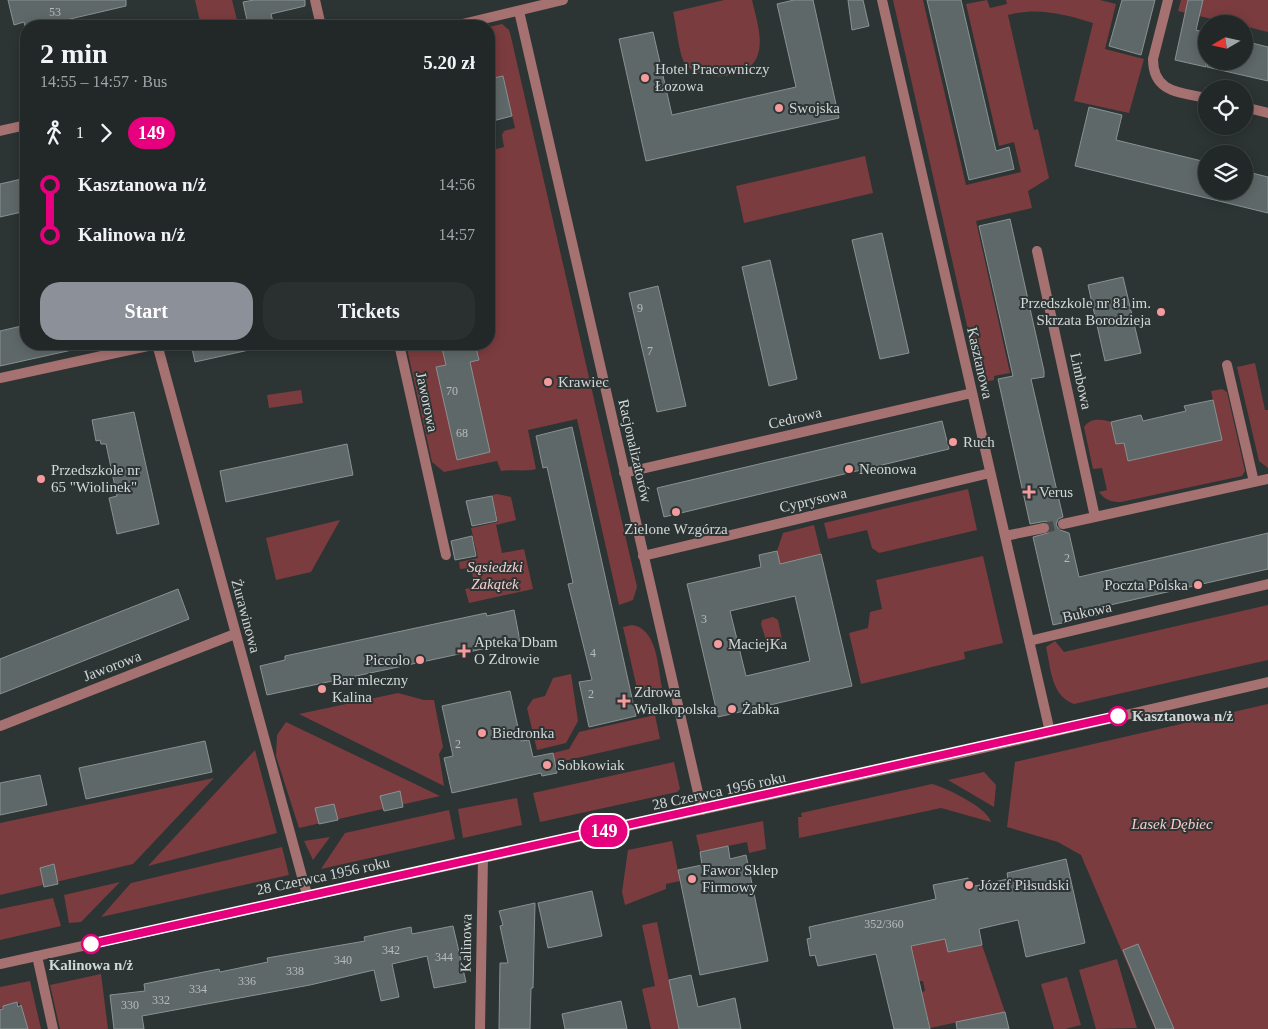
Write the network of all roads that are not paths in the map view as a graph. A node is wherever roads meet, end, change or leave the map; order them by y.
1 (315, 0) edge
2 (563, 0) edge
3 (882, 0) edge
4 (1168, 0) edge
5 (519, 11) junction
6 (320, 20) edge
7 (480, 20) edge
8 (1198, 96) edge
9 (1253, 110) edge
10 (1268, 113) edge
11 (20, 126) edge
12 (0, 130) edge
13 (1037, 251) dead end
14 (129, 350) edge
15 (159, 350) edge
16 (400, 350) edge
17 (1227, 364) dead end
18 (0, 378) edge
19 (972, 392) junction
20 (624, 473) junction
21 (990, 473) junction
22 (1268, 479) edge
23 (1254, 482) junction
24 (1095, 517) junction
25 (1063, 524) tunnel mouth
26 (1044, 528) tunnel mouth
27 (1005, 536) junction
28 (446, 555) dead end
29 (644, 556) junction
30 (1268, 584) edge
31 (235, 634) junction
32 (1029, 641) junction
33 (1268, 682) edge
34 (0, 726) edge
35 (1050, 732) junction
36 (702, 810) junction
37 (483, 857) junction
38 (307, 895) junction
39 (37, 956) junction
40 (0, 964) edge
41 (53, 1029) edge
42 (480, 1029) edge

1 - 6 street
2 - 5 street
3 - 19 street, Kasztanowa
4 - 8 street
5 - 7 street
5 - 20 street, Racjonalizatorów
9 - 10 street
11 - 12 street
13 - 24 street, Limbowa
14 - 18 street
15 - 31 street, Żurawinowa
16 - 28 street, Jaworowa
17 - 23 street
19 - 20 street, Cedrowa
19 - 21 street, Kasztanowa
20 - 29 street, Racjonalizatorów
21 - 27 street, Kasztanowa
21 - 29 street, Cyprysowa
22 - 23 street
23 - 24 street
24 - 25 street
26 - 27 street
27 - 32 street, Kasztanowa
29 - 36 street, Racjonalizatorów
30 - 32 street, Bukowa
31 - 34 street, Jaworowa
31 - 38 street, Żurawinowa
32 - 35 street, Kasztanowa
33 - 35 street, 28 Czerwca 1956 roku
35 - 36 street, 28 Czerwca 1956 roku
36 - 37 street, 28 Czerwca 1956 roku
37 - 38 street, 28 Czerwca 1956 roku
37 - 42 street, Kalinowa
38 - 39 street, 28 Czerwca 1956 roku
39 - 40 street, 28 Czerwca 1956 roku
39 - 41 street

